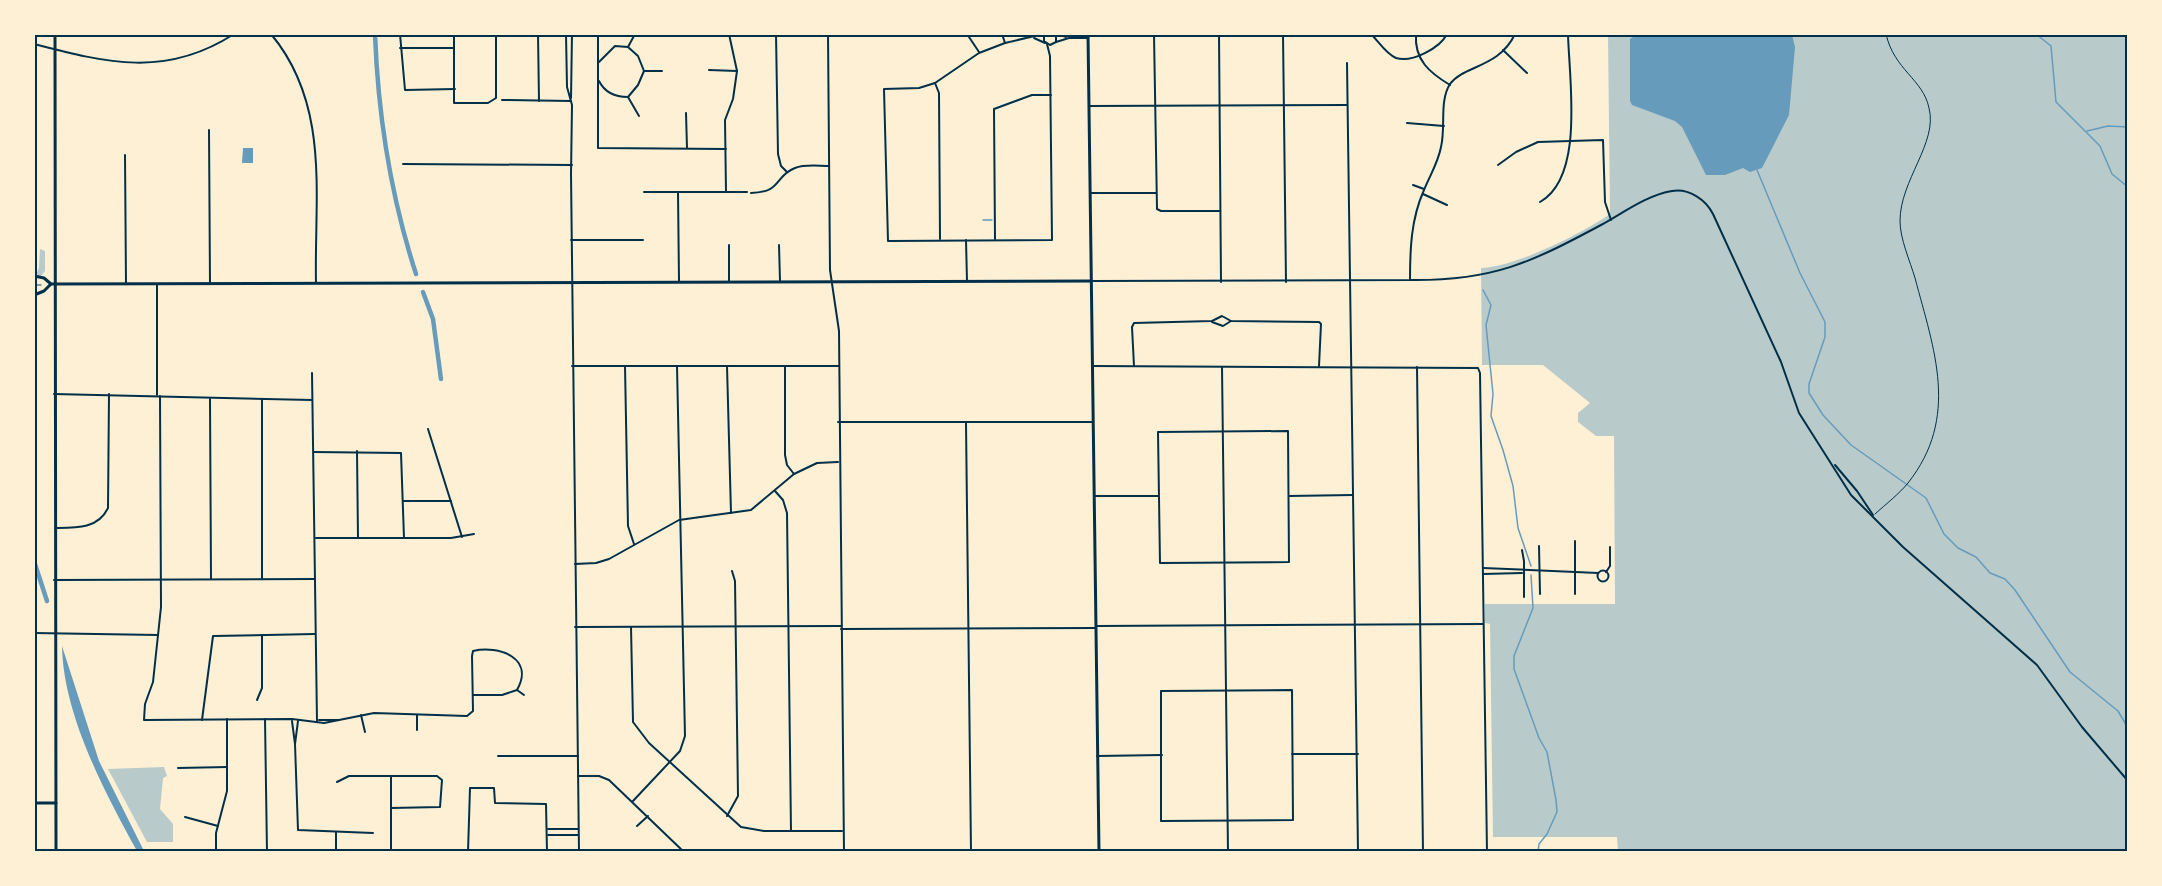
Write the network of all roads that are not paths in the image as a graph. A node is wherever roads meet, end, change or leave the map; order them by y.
1 (55, 34) edge
2 (234, 34) edge
3 (271, 34) edge
4 (400, 34) edge
5 (454, 34) edge
6 (496, 34) edge
7 (538, 34) edge
8 (566, 34) edge
9 (572, 34) edge
10 (598, 34) edge
11 (635, 34) edge
12 (729, 34) edge
13 (776, 34) edge
14 (828, 34) edge
15 (968, 34) edge
16 (1002, 34) edge
17 (1043, 34) edge
18 (1057, 34) edge
19 (1154, 34) edge
20 (1219, 34) edge
21 (1283, 34) edge
22 (1371, 34) edge
23 (1416, 34) edge
24 (1448, 34) edge
25 (1515, 34) edge
26 (1568, 34) edge
27 (1886, 34) edge
28 (1088, 36) edge
29 (1034, 38) junction
30 (1069, 38) junction
31 (1005, 43) junction
32 (1055, 43) junction
33 (34, 44) edge
34 (1046, 44) junction
35 (628, 47) junction
36 (400, 48) junction
37 (454, 48) junction
38 (55, 49) junction
39 (1503, 50) junction
40 (979, 53) junction
41 (1418, 54) junction
42 (1050, 56) junction
43 (1347, 63) dead end
44 (598, 64) junction
45 (709, 70) dead end
46 (644, 71) junction
47 (662, 71) dead end
48 (736, 71) junction
49 (1527, 73) dead end
50 (598, 78) junction
51 (935, 83) junction
52 (1450, 85) junction
53 (455, 89) junction
54 (1051, 95) junction
55 (628, 97) junction
56 (502, 100) dead end
57 (539, 101) junction
58 (571, 101) junction
59 (1219, 105) junction
60 (1284, 105) junction
61 (1348, 105) junction
62 (1089, 106) junction
63 (1154, 106) junction
64 (686, 113) dead end
65 (639, 116) dead end
66 (1407, 123) dead end
67 (1444, 126) junction
68 (209, 130) dead end
69 (1570, 140) junction
70 (687, 148) junction
71 (726, 149) junction
72 (125, 155) dead end
73 (403, 164) dead end
74 (572, 165) junction
75 (1498, 165) dead end
76 (829, 166) junction
77 (788, 172) junction
78 (1413, 185) dead end
79 (773, 189) junction
80 (1424, 189) junction
81 (644, 192) dead end
82 (678, 192) junction
83 (726, 192) junction
84 (747, 192) dead end
85 (751, 193) dead end
86 (1090, 193) junction
87 (1156, 193) junction
88 (776, 194) dead end
89 (1423, 194) junction
90 (1540, 202) dead end
91 (1447, 205) dead end
92 (1221, 211) junction
93 (1611, 220) junction
94 (572, 240) junction
95 (643, 240) dead end
96 (940, 240) junction
97 (966, 240) junction
98 (995, 240) junction
99 (729, 245) dead end
100 (780, 245) dead end
101 (34, 276) edge
102 (1410, 280) junction
103 (679, 281) junction
104 (729, 281) junction
105 (780, 281) junction
106 (831, 281) junction
107 (967, 281) junction
108 (1091, 281) junction
109 (572, 282) junction
110 (1221, 282) junction
111 (1286, 282) junction
112 (1352, 282) junction
113 (316, 283) junction
114 (52, 284) junction
115 (126, 284) junction
116 (157, 284) junction
117 (210, 284) junction
118 (34, 295) edge
119 (1212, 321) junction
120 (1231, 321) junction
121 (572, 366) junction
122 (625, 366) junction
123 (677, 366) junction
124 (727, 366) junction
125 (785, 366) junction
126 (839, 366) junction
127 (1092, 366) junction
128 (1320, 366) junction
129 (1352, 366) junction
130 (1134, 367) junction
131 (1222, 367) junction
132 (1417, 367) junction
133 (312, 373) dead end
134 (54, 394) junction
135 (109, 394) junction
136 (158, 395) junction
137 (210, 399) junction
138 (262, 399) junction
139 (312, 400) junction
140 (838, 422) junction
141 (1093, 422) junction
142 (966, 423) junction
143 (428, 429) dead end
144 (1223, 431) junction
145 (357, 451) junction
146 (314, 452) junction
147 (839, 462) junction
148 (1834, 465) junction
149 (794, 474) junction
150 (775, 491) junction
151 (1354, 495) junction
152 (1094, 496) junction
153 (1158, 496) junction
154 (1289, 496) junction
155 (403, 501) junction
156 (452, 501) junction
157 (731, 514) junction
158 (1873, 515) junction
159 (679, 520) junction
160 (54, 528) junction
161 (474, 534) dead end
162 (462, 537) junction
163 (316, 538) junction
164 (358, 538) junction
165 (404, 538) junction
166 (1575, 541) dead end
167 (635, 546) junction
168 (1539, 546) dead end
169 (1610, 547) dead end
170 (1522, 550) dead end
171 (1224, 562) junction
172 (575, 564) junction
173 (1483, 568) junction
174 (1575, 570) junction
175 (732, 571) dead end
176 (1523, 571) junction
177 (1539, 571) junction
178 (1606, 572) junction
179 (1598, 573) junction
180 (1483, 574) junction
181 (262, 579) junction
182 (315, 579) junction
183 (54, 580) junction
184 (160, 580) junction
185 (211, 580) junction
186 (1540, 594) dead end
187 (1575, 594) dead end
188 (1524, 597) dead end
189 (1420, 624) junction
190 (1484, 624) junction
191 (1226, 625) junction
192 (1355, 625) junction
193 (683, 626) junction
194 (735, 626) junction
195 (788, 626) junction
196 (575, 627) junction
197 (631, 627) junction
198 (841, 627) junction
199 (1096, 627) junction
200 (970, 630) junction
201 (34, 633) edge
202 (54, 633) junction
203 (315, 634) junction
204 (158, 635) junction
205 (262, 635) junction
206 (517, 690) junction
207 (1226, 690) junction
208 (472, 695) junction
209 (524, 695) dead end
210 (257, 700) dead end
211 (361, 715) junction
212 (417, 715) junction
213 (331, 718) junction
214 (227, 719) junction
215 (265, 719) junction
216 (292, 719) junction
217 (202, 720) junction
218 (298, 720) junction
219 (317, 720) junction
220 (339, 720) junction
221 (331, 723) junction
222 (417, 730) dead end
223 (292, 732) junction
224 (298, 732) junction
225 (365, 732) dead end
226 (296, 744) junction
227 (1292, 754) junction
228 (1358, 754) junction
229 (1162, 755) junction
230 (498, 756) dead end
231 (578, 756) junction
232 (1097, 756) junction
233 (670, 763) junction
234 (227, 767) junction
235 (178, 768) dead end
236 (391, 776) junction
237 (578, 776) junction
238 (2127, 781) edge
239 (337, 782) dead end
240 (633, 801) junction
241 (34, 803) edge
242 (56, 803) junction
243 (391, 808) junction
244 (648, 816) junction
245 (727, 816) junction
246 (185, 817) dead end
247 (1227, 820) junction
248 (218, 826) junction
249 (637, 826) dead end
250 (559, 829) junction
251 (578, 829) junction
252 (547, 830) junction
253 (791, 831) junction
254 (843, 831) junction
255 (336, 832) junction
256 (373, 832) dead end
257 (547, 835) junction
258 (559, 835) junction
259 (578, 835) junction
260 (56, 852) edge
261 (216, 852) edge
262 (267, 852) edge
263 (336, 852) edge
264 (392, 852) edge
265 (468, 852) edge
266 (547, 852) edge
267 (579, 852) edge
268 (684, 852) edge
269 (843, 852) edge
270 (971, 852) edge
271 (1099, 852) edge
272 (1228, 852) edge
273 (1358, 852) edge
274 (1423, 852) edge
275 (1486, 852) edge

1 - 38 main road
2 - 38 street
3 - 113 street
4 - 36 street
5 - 37 street
6 - 53 street
7 - 57 street
8 - 58 street
9 - 58 street
10 - 44 street
11 - 35 street
12 - 48 street
13 - 77 street
14 - 76 street
15 - 40 street
16 - 31 street
17 - 29 street
17 - 34 street
18 - 30 street
18 - 32 street
19 - 63 street
20 - 59 street
21 - 60 street
22 - 41 street
23 - 41 street
24 - 41 street
25 - 39 street
26 - 69 street
27 - 158 lane
28 - 30 street
28 - 62 main road
29 - 31 street
29 - 34 street
30 - 32 street
31 - 40 street
32 - 34 street
32 - 42 street
33 - 38 street
34 - 42 street
35 - 44 street
35 - 46 street
36 - 37 street
36 - 53 street
37 - 53 street
38 - 114 main road
39 - 49 street
39 - 52 street
40 - 51 street
41 - 52 street
42 - 54 street
43 - 61 street
44 - 50 street
45 - 48 street
46 - 47 street
46 - 55 street
48 - 71 street
50 - 55 street
50 - 70 street
51 - 96 street
51 - 96 street
52 - 67 street
54 - 98 street
54 - 98 street
55 - 65 street
56 - 57 street
57 - 58 street
58 - 74 street
59 - 60 street
59 - 63 street
59 - 92 street
60 - 61 street
60 - 111 street
61 - 112 street
62 - 63 street
62 - 86 main road
63 - 87 street
64 - 70 street
66 - 67 street
67 - 80 street
68 - 117 street
69 - 75 street
69 - 90 street
69 - 93 street
70 - 71 street
71 - 83 street
72 - 115 street
73 - 74 street
74 - 94 street
76 - 77 street
76 - 106 street
77 - 79 street
78 - 80 street
79 - 85 street
79 - 88 street
80 - 89 street
81 - 82 street
82 - 83 street
82 - 103 street
83 - 84 street
86 - 87 street
86 - 108 main road
87 - 92 street
89 - 91 street
89 - 102 street
92 - 110 street
93 - 102 street
93 - 148 street
94 - 95 street
94 - 109 street
96 - 97 street
97 - 98 street
97 - 107 street
99 - 104 street
100 - 105 street
101 - 114 main road
102 - 112 street
103 - 104 main road
103 - 109 main road
104 - 105 main road
105 - 106 main road
106 - 107 main road
106 - 126 street
107 - 108 main road
108 - 110 street
108 - 127 main road
109 - 113 main road
109 - 121 street
110 - 111 street
111 - 112 street
112 - 129 street
113 - 117 main road
114 - 115 main road
114 - 118 main road
114 - 134 main road
115 - 116 main road
116 - 117 main road
116 - 136 street
119 - 120 street
119 - 120 street
119 - 130 street
120 - 128 street
121 - 122 street
121 - 172 street
122 - 123 street
122 - 167 street
123 - 124 street
123 - 159 street
124 - 125 street
124 - 157 street
125 - 126 street
125 - 149 street
126 - 140 street
127 - 130 street
127 - 141 main road
128 - 129 street
128 - 131 street
129 - 132 street
129 - 151 street
130 - 131 street
131 - 144 street
132 - 173 street
132 - 189 street
133 - 139 street
134 - 135 street
134 - 160 main road
135 - 136 street
135 - 160 street
136 - 137 street
136 - 184 street
137 - 138 street
137 - 185 street
138 - 139 street
138 - 181 street
139 - 146 street
140 - 142 street
140 - 147 street
141 - 142 street
141 - 152 main road
142 - 200 street
143 - 156 street
144 - 153 street
144 - 154 street
144 - 171 street
145 - 146 street
145 - 155 street
145 - 164 street
146 - 163 street
147 - 149 street
147 - 198 street
148 - 158 street
148 - 158 street
149 - 150 street
150 - 157 street
150 - 195 street
151 - 154 street
151 - 192 street
152 - 153 street
152 - 199 main road
153 - 171 street
154 - 171 street
155 - 156 street
155 - 165 street
156 - 162 street
157 - 159 street
158 - 238 street
159 - 167 street
159 - 193 street
160 - 183 main road
161 - 162 street
162 - 165 street
163 - 164 street
163 - 182 street
164 - 165 street
166 - 174 street
167 - 172 street
168 - 177 street
169 - 178 street
170 - 176 street
171 - 191 street
172 - 196 street
173 - 176 street
173 - 180 street
174 - 177 street
174 - 179 street
174 - 187 street
175 - 194 street
176 - 177 street
176 - 180 street
176 - 188 street
177 - 186 street
178 - 179 street
178 - 179 street
180 - 190 street
181 - 182 street
181 - 185 street
182 - 203 street
183 - 184 street
183 - 202 main road
184 - 185 street
184 - 204 street
189 - 190 street
189 - 192 street
189 - 274 street
190 - 275 street
191 - 192 street
191 - 199 street
191 - 207 street
192 - 228 street
193 - 194 street
193 - 197 street
193 - 233 street
194 - 195 street
194 - 245 street
195 - 198 street
195 - 253 street
196 - 197 street
196 - 231 street
197 - 233 street
198 - 200 street
198 - 254 street
199 - 200 street
199 - 232 main road
200 - 270 street
201 - 202 street
202 - 204 street
202 - 242 main road
203 - 205 street
203 - 219 street
204 - 217 street
205 - 210 street
205 - 217 street
206 - 208 street
206 - 208 street
206 - 209 street
207 - 227 street
207 - 229 street
207 - 247 street
208 - 212 street
211 - 212 street
211 - 220 street
211 - 225 street
212 - 222 street
213 - 219 street
213 - 220 street
213 - 221 street
214 - 215 street
214 - 217 street
214 - 234 street
215 - 216 street
215 - 262 street
216 - 218 street
216 - 223 street
218 - 219 street
218 - 224 street
219 - 221 street
220 - 221 street
223 - 224 street
223 - 226 street
224 - 226 street
226 - 255 street
227 - 228 street
227 - 247 street
228 - 273 street
229 - 232 street
229 - 247 street
230 - 231 street
231 - 237 street
232 - 271 main road
233 - 240 street
233 - 245 street
234 - 235 street
234 - 248 street
236 - 239 street
236 - 243 street
236 - 243 street
237 - 240 street
237 - 251 street
240 - 244 street
241 - 242 main road
242 - 260 main road
243 - 264 street
244 - 249 street
244 - 268 street
245 - 253 street
246 - 248 street
247 - 272 street
248 - 261 street
250 - 251 street
250 - 252 street
250 - 258 street
251 - 259 street
252 - 257 street
252 - 265 street
253 - 254 street
254 - 269 street
255 - 256 street
255 - 263 street
257 - 258 street
257 - 266 street
258 - 259 street
259 - 267 street

